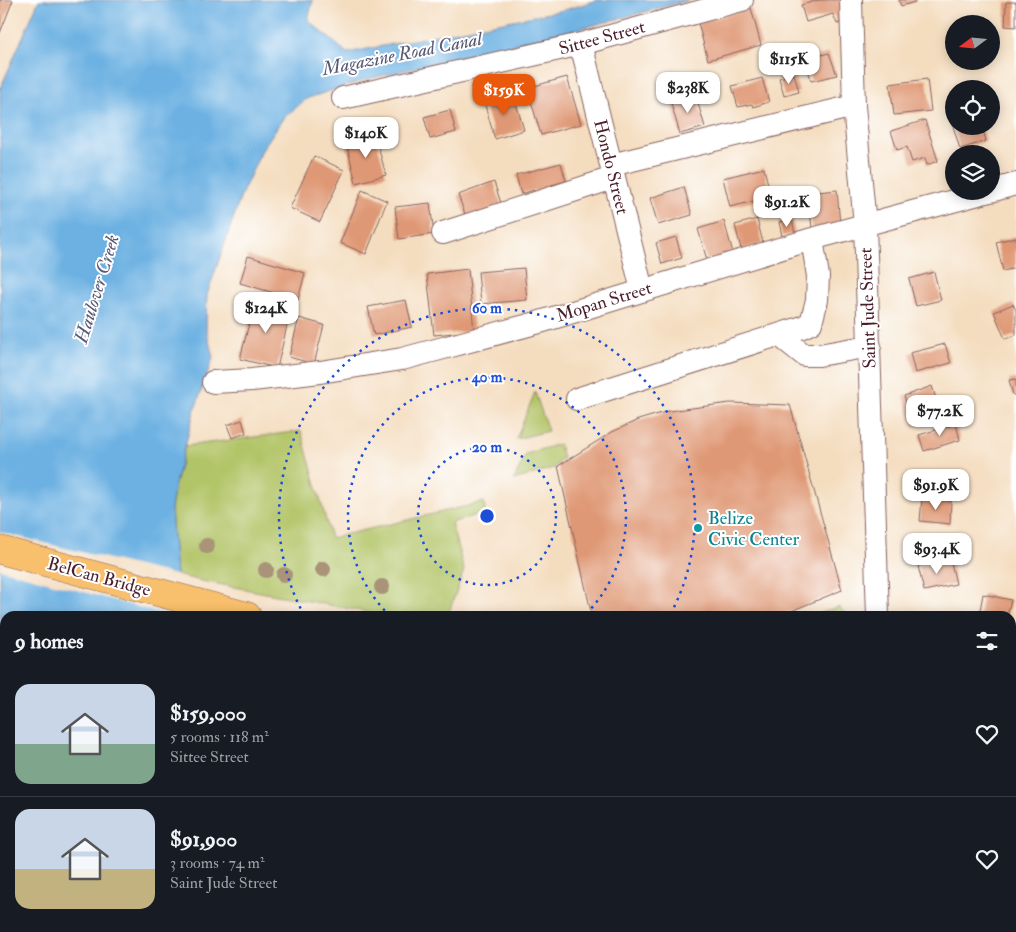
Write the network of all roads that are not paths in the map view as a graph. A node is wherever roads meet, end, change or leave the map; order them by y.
1 (742, 0) edge
2 (852, 0) edge
3 (581, 44) junction
4 (343, 98) dead end
5 (854, 106) junction
6 (612, 171) junction
7 (1016, 184) edge
8 (1000, 188) edge
9 (957, 200) edge
10 (865, 225) junction
11 (443, 233) dead end
12 (812, 239) junction
13 (642, 290) junction
14 (779, 334) junction
15 (870, 346) junction
16 (213, 382) dead end
17 (577, 399) dead end
18 (0, 550) edge
19 (198, 604) junction
20 (213, 611) edge
21 (227, 611) edge
22 (878, 611) edge

1 - 3 street, Sittee Street
2 - 5 street, Saint Jude Street
3 - 4 street, Sittee Street
3 - 6 street, Hondo Street
5 - 6 street
5 - 10 street, Saint Jude Street
6 - 11 street
6 - 13 street, Hondo Street
7 - 8 street, Mopan Street
9 - 10 street, Mopan Street
10 - 12 street, Mopan Street
10 - 15 street, Saint Jude Street
12 - 13 street, Mopan Street
12 - 14 street
13 - 16 street, Mopan Street
14 - 15 street
14 - 17 street
15 - 22 street, Saint Jude Street
18 - 19 main road, BelCan Bridge
19 - 20 main road
19 - 21 main road

